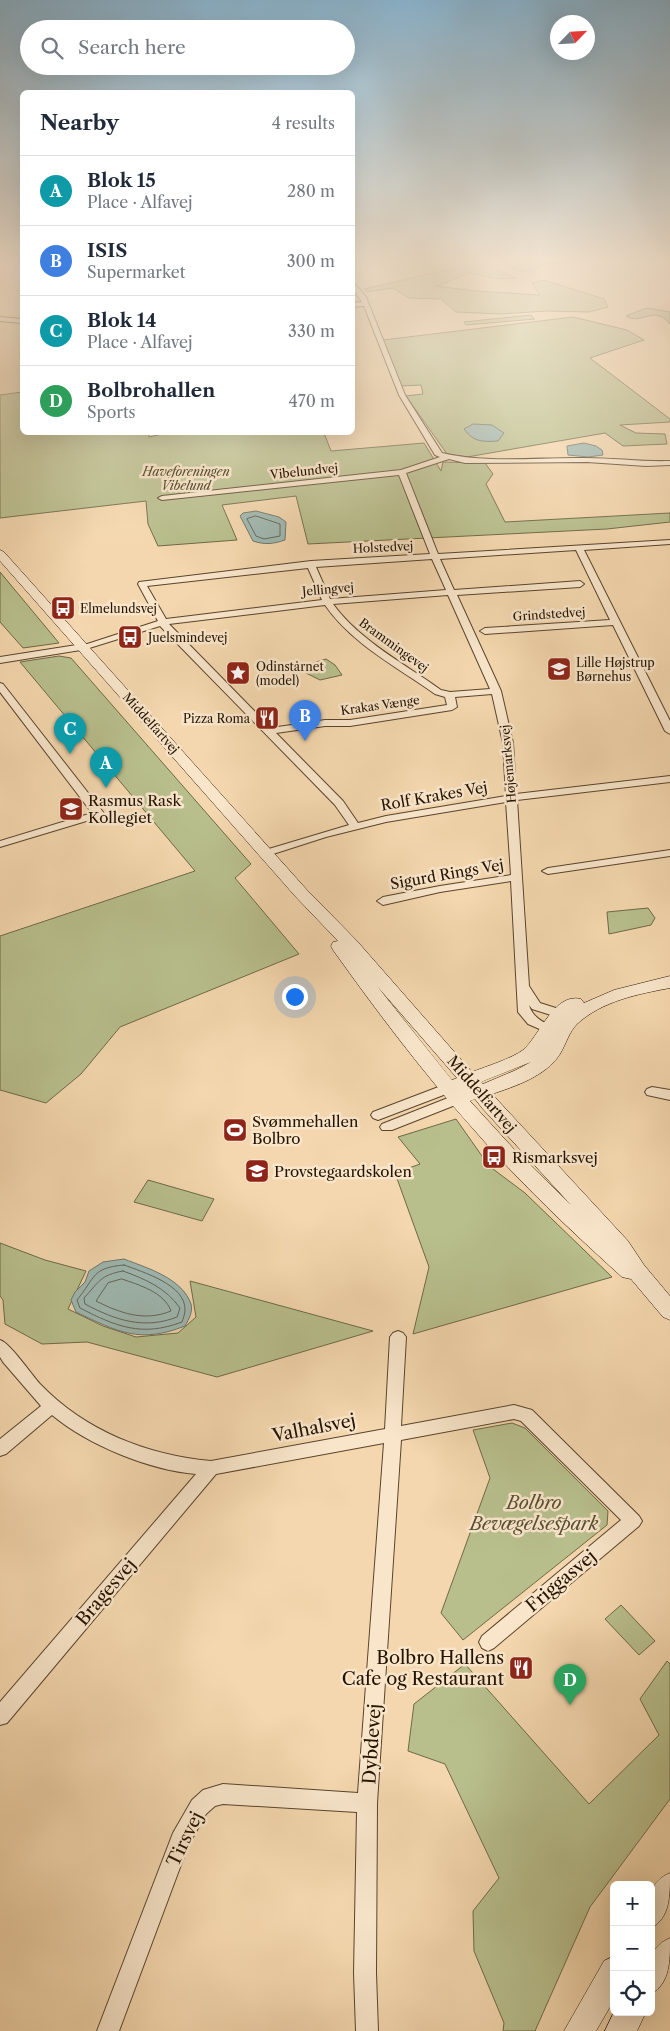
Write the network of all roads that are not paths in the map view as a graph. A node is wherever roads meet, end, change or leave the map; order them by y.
1 (385, 353) edge
2 (446, 458) junction
3 (670, 463) edge
4 (402, 472) junction
5 (162, 498) dead end
6 (668, 545) edge
7 (579, 548) junction
8 (0, 554) edge
9 (434, 556) junction
10 (311, 564) junction
11 (580, 584) dead end
12 (451, 592) junction
13 (326, 600) junction
14 (163, 622) junction
15 (614, 622) junction
16 (485, 631) dead end
17 (83, 647) junction
18 (0, 660) edge
19 (0, 686) edge
20 (496, 691) junction
21 (450, 695) junction
22 (665, 711) edge
23 (670, 731) edge
24 (268, 732) junction
25 (670, 779) edge
26 (511, 798) junction
27 (354, 826) junction
28 (0, 844) edge
29 (266, 853) junction
30 (670, 853) edge
31 (548, 872) dead end
32 (516, 877) junction
33 (301, 894) junction
34 (383, 901) dead end
35 (663, 984) edge
36 (523, 986) junction
37 (558, 1025) junction
38 (467, 1089) junction
39 (652, 1092) dead end
40 (670, 1095) edge
41 (378, 1115) dead end
42 (387, 1127) dead end
43 (621, 1248) junction
44 (664, 1305) edge
45 (398, 1337) dead end
46 (0, 1346) edge
47 (52, 1406) junction
48 (393, 1433) junction
49 (0, 1449) edge
50 (211, 1468) junction
51 (633, 1520) joint
52 (488, 1642) dead end
53 (0, 1716) edge
54 (367, 1803) junction
55 (670, 1887) edge
56 (655, 1908) edge
57 (670, 1954) edge
58 (655, 1974) edge
59 (610, 1978) edge
60 (629, 2016) edge
61 (108, 2031) edge
62 (367, 2031) edge
63 (579, 2031) edge
64 (620, 2031) edge

1 - 2 street
2 - 3 street, Vibelundvej
2 - 4 street, Vibelundvej
4 - 5 street, Vibelundvej
4 - 9 street, Højemarksvej
6 - 7 street, Holstedvej
7 - 9 street, Holstedvej
7 - 15 street
8 - 17 main road, Middelfartvej
9 - 10 street, Holstedvej
9 - 12 street, Højemarksvej
10 - 13 street, Brammingevej
10 - 14 street, Holstedvej
11 - 12 street, Jellingvej
12 - 13 street, Jellingvej
12 - 20 street, Højemarksvej
13 - 14 street, Jellingvej
13 - 21 street, Brammingevej
14 - 17 street, Jellingvej
14 - 24 street
15 - 16 street, Grindstedvej
15 - 22 street
17 - 18 street
17 - 29 main road, Middelfartvej
19 - 28 street
20 - 21 street, Brammingevej
20 - 26 street, Højemarksvej
21 - 24 street, Krakas Vænge
22 - 23 street
24 - 27 street
25 - 26 street, Rolf Krakes Vej
26 - 27 street, Rolf Krakes Vej
26 - 32 street, Højemarksvej
27 - 29 street, Rolf Krakes Vej
29 - 33 main road, Middelfartvej
30 - 31 street
32 - 34 street, Sigurd Rings Vej
32 - 36 street, Højemarksvej
33 - 38 main road, Middelfartvej
33 - 38 main road, Middelfartvej
35 - 37 main road
36 - 37 street
36 - 37 street, Højemarksvej
37 - 38 main road
38 - 41 street, Middelfartvej
38 - 42 street, Middelfartvej
38 - 43 main road, Middelfartvej
38 - 43 main road
38 - 44 main road, Middelfartvej
39 - 40 street
43 - 44 main road, Middelfartvej
45 - 48 street, Dybdevej
46 - 47 street, Valhalsvej
47 - 49 street
47 - 50 street, Valhalsvej
48 - 50 street, Valhalsvej
48 - 51 street, Valhalsvej
48 - 54 street, Dybdevej
50 - 53 street, Bragesvej
51 - 52 street, Friggasvej
54 - 61 street, Tirsvej
54 - 62 street, Dybdevej
55 - 56 main road
57 - 58 main road
59 - 63 main road
60 - 64 main road

